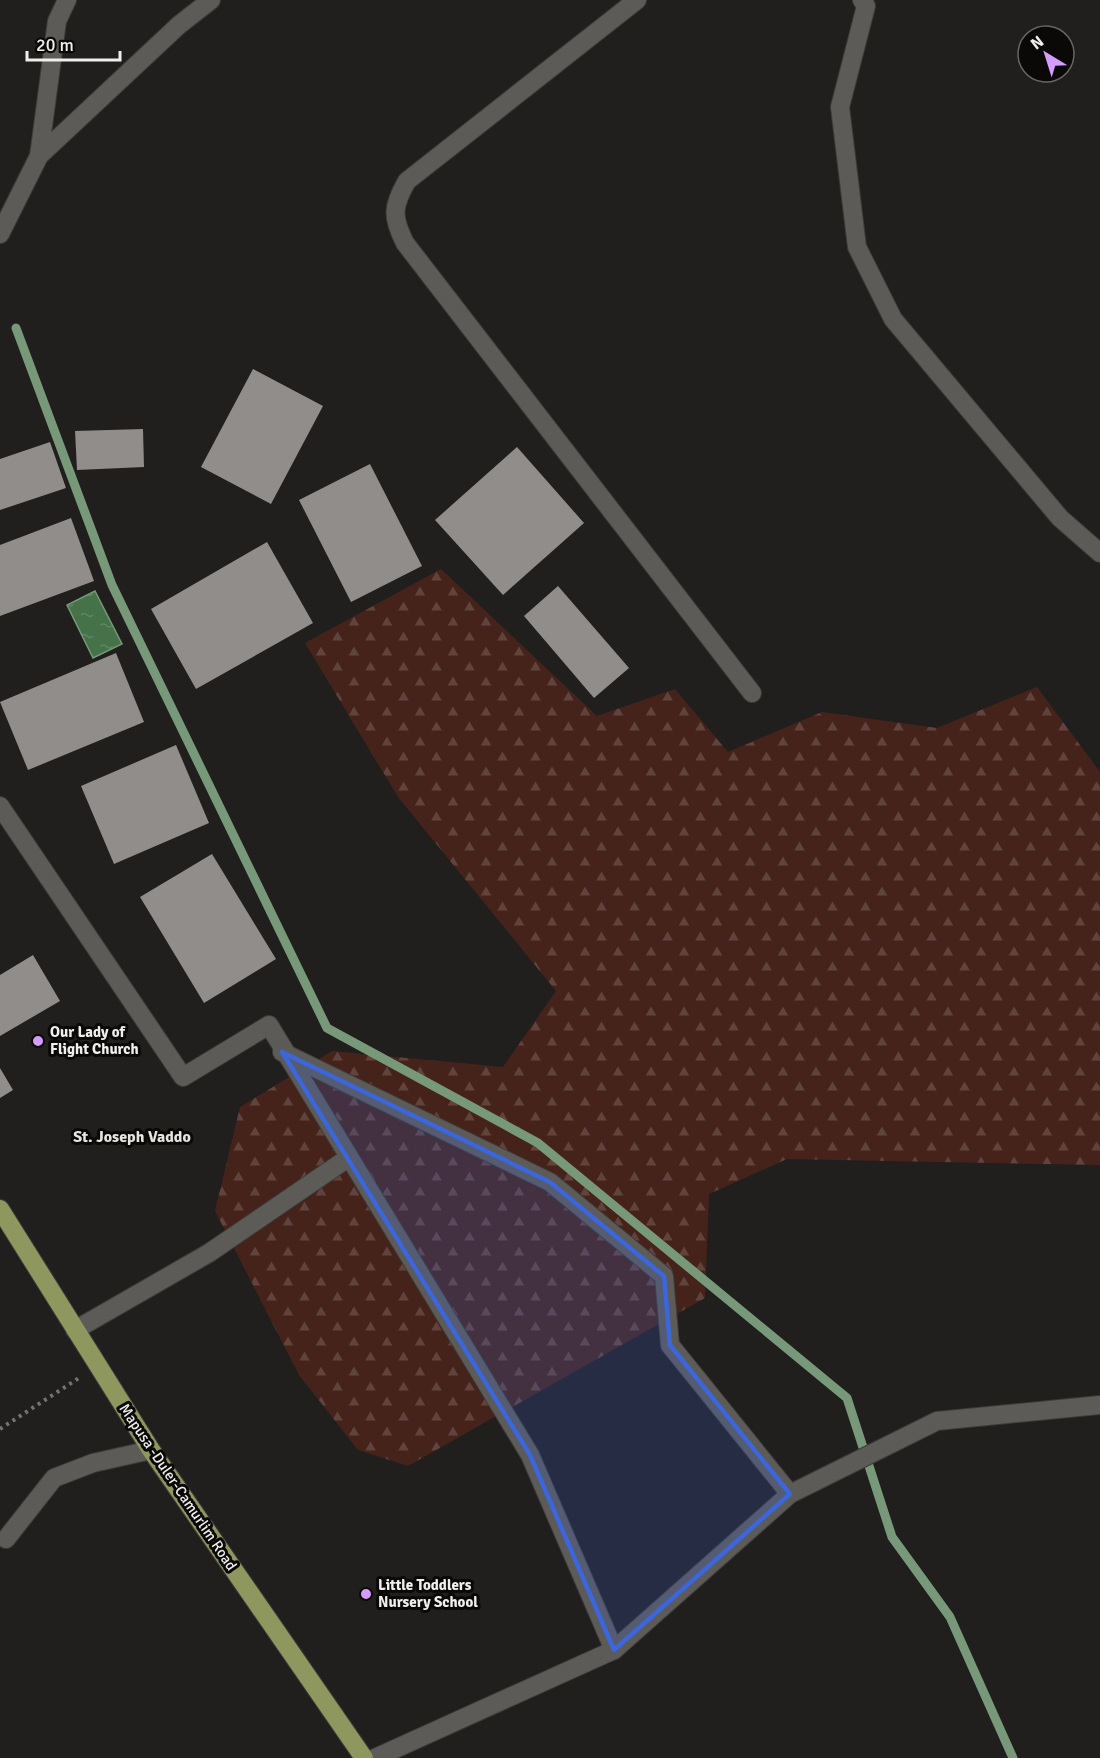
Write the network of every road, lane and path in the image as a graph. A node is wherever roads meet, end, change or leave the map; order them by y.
1 (67, 0) edge
2 (212, 0) edge
3 (637, 0) edge
4 (862, 0) edge
5 (39, 156) junction
6 (0, 234) edge
7 (1100, 553) edge
8 (752, 693) dead end
9 (0, 806) edge
10 (282, 1052) junction
11 (348, 1158) junction
12 (0, 1209) edge
13 (75, 1330) junction
14 (97, 1366) junction
15 (1100, 1405) edge
16 (0, 1429) edge
17 (151, 1450) junction
18 (790, 1494) junction
19 (6, 1539) dead end
20 (614, 1650) junction
21 (364, 1758) edge
22 (375, 1758) edge

1 - 5 street
2 - 5 street
3 - 8 street
4 - 7 street
5 - 6 street
9 - 10 street
10 - 11 street
10 - 18 street
11 - 13 street
11 - 20 street
12 - 13 main road, Mapusa -Duler-Camurlim Road
13 - 14 main road, Mapusa -Duler-Camurlim Road
14 - 16 path
14 - 17 main road, Mapusa -Duler-Camurlim Road
15 - 18 street
17 - 19 street
17 - 21 main road, Mapusa -Duler-Camurlim Road
18 - 20 street
20 - 22 street

